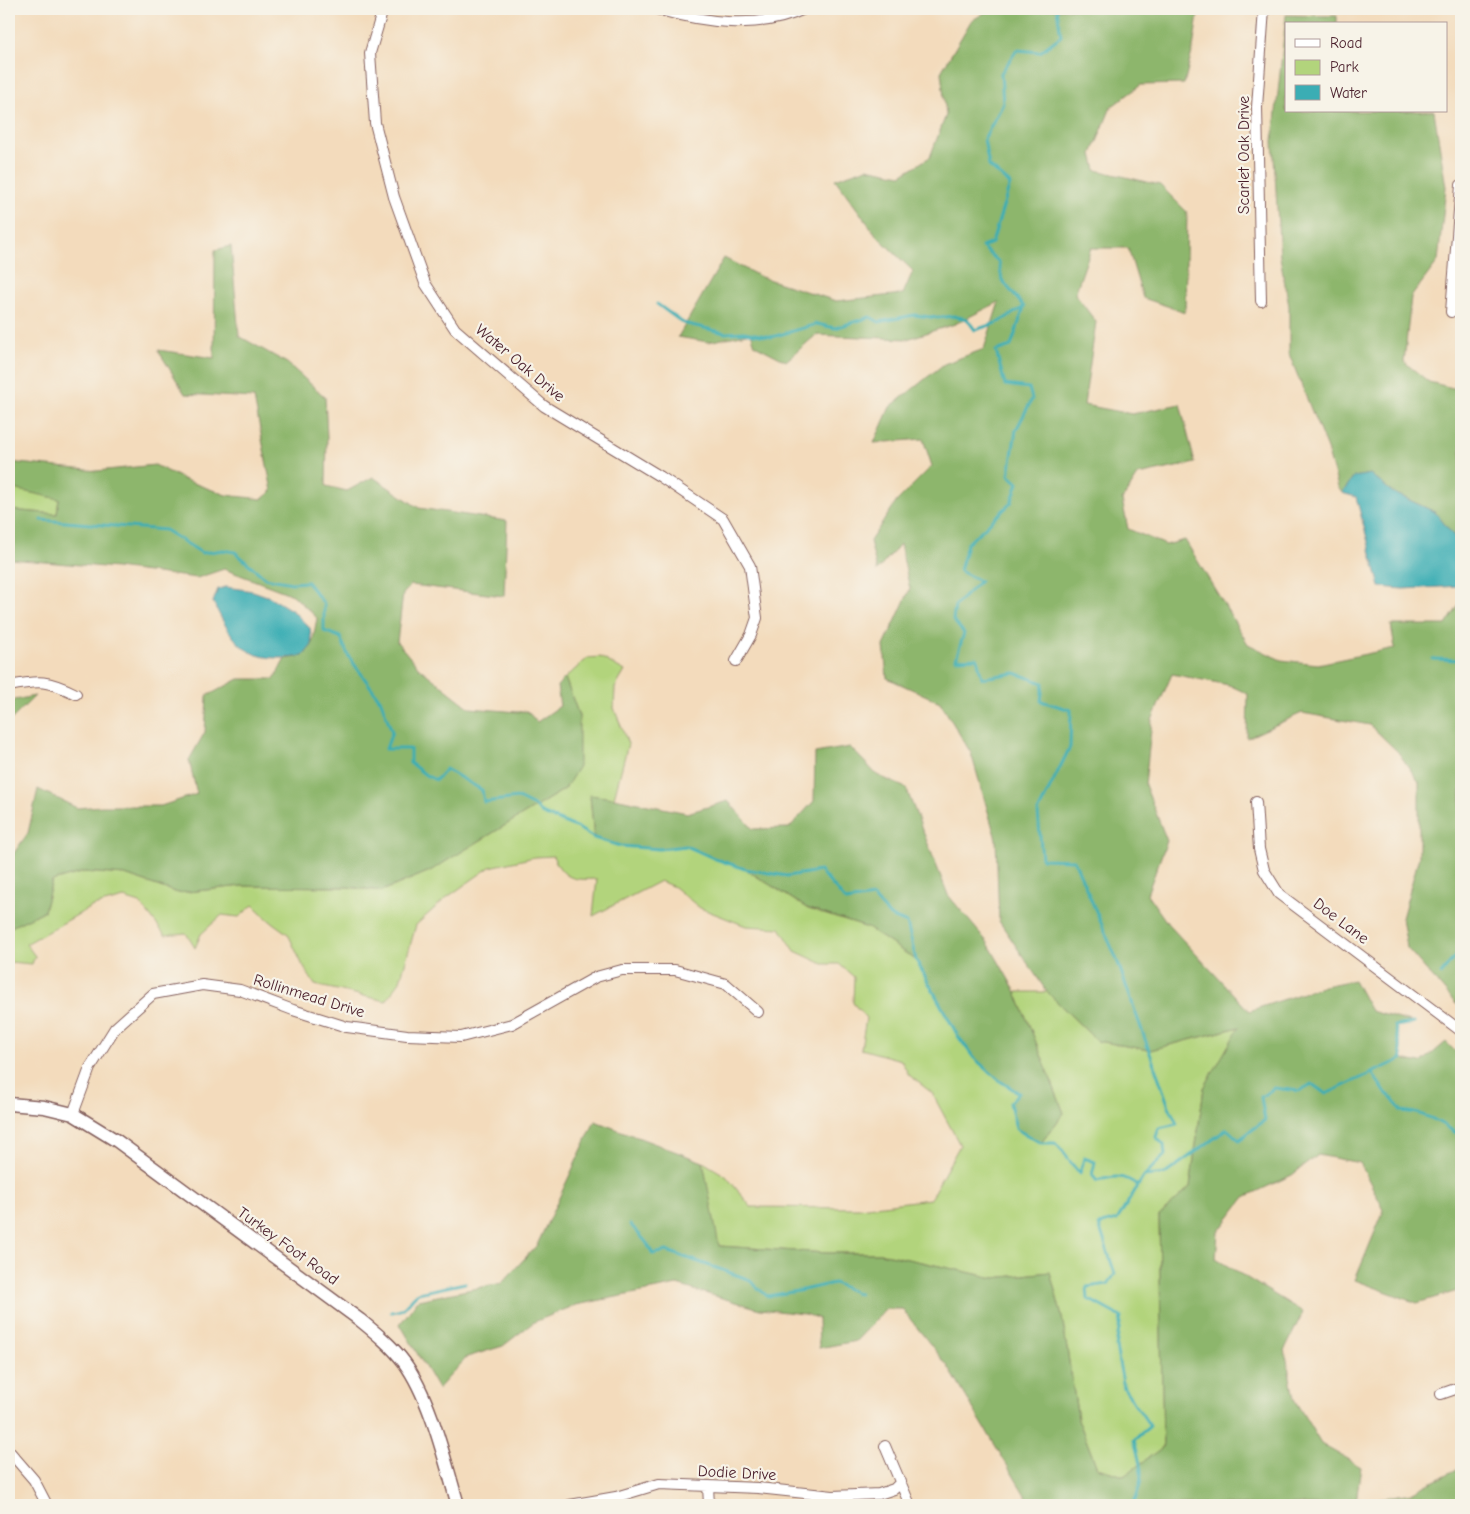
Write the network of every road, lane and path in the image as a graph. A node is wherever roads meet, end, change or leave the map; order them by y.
1 (383, 9) edge
2 (656, 9) edge
3 (804, 9) edge
4 (1264, 9) edge
5 (1461, 185) edge
6 (1460, 208) edge
7 (1261, 301) dead end
8 (1451, 312) dead end
9 (736, 661) dead end
10 (9, 686) edge
11 (76, 694) dead end
12 (1256, 802) dead end
13 (758, 1012) dead end
14 (1461, 1031) edge
15 (9, 1104) edge
16 (73, 1114) junction
17 (1461, 1387) edge
18 (1441, 1394) dead end
19 (885, 1446) dead end
20 (9, 1451) edge
21 (902, 1482) junction
22 (708, 1486) junction
23 (47, 1505) edge
24 (458, 1505) edge
25 (570, 1505) edge
26 (709, 1505) edge
27 (910, 1505) edge

1 - 9 street, Water Oak Drive
2 - 3 street
4 - 7 street, Scarlet Oak Drive
5 - 6 street
6 - 8 street
10 - 11 street
12 - 14 street, Doe Lane
13 - 16 street, Rollinmead Drive
15 - 16 street, Turkey Foot Road
16 - 24 street, Turkey Foot Road
17 - 18 street
19 - 21 street
20 - 23 street
21 - 22 street, Dodie Drive
21 - 27 street
22 - 25 street, Dodie Drive
22 - 26 street

